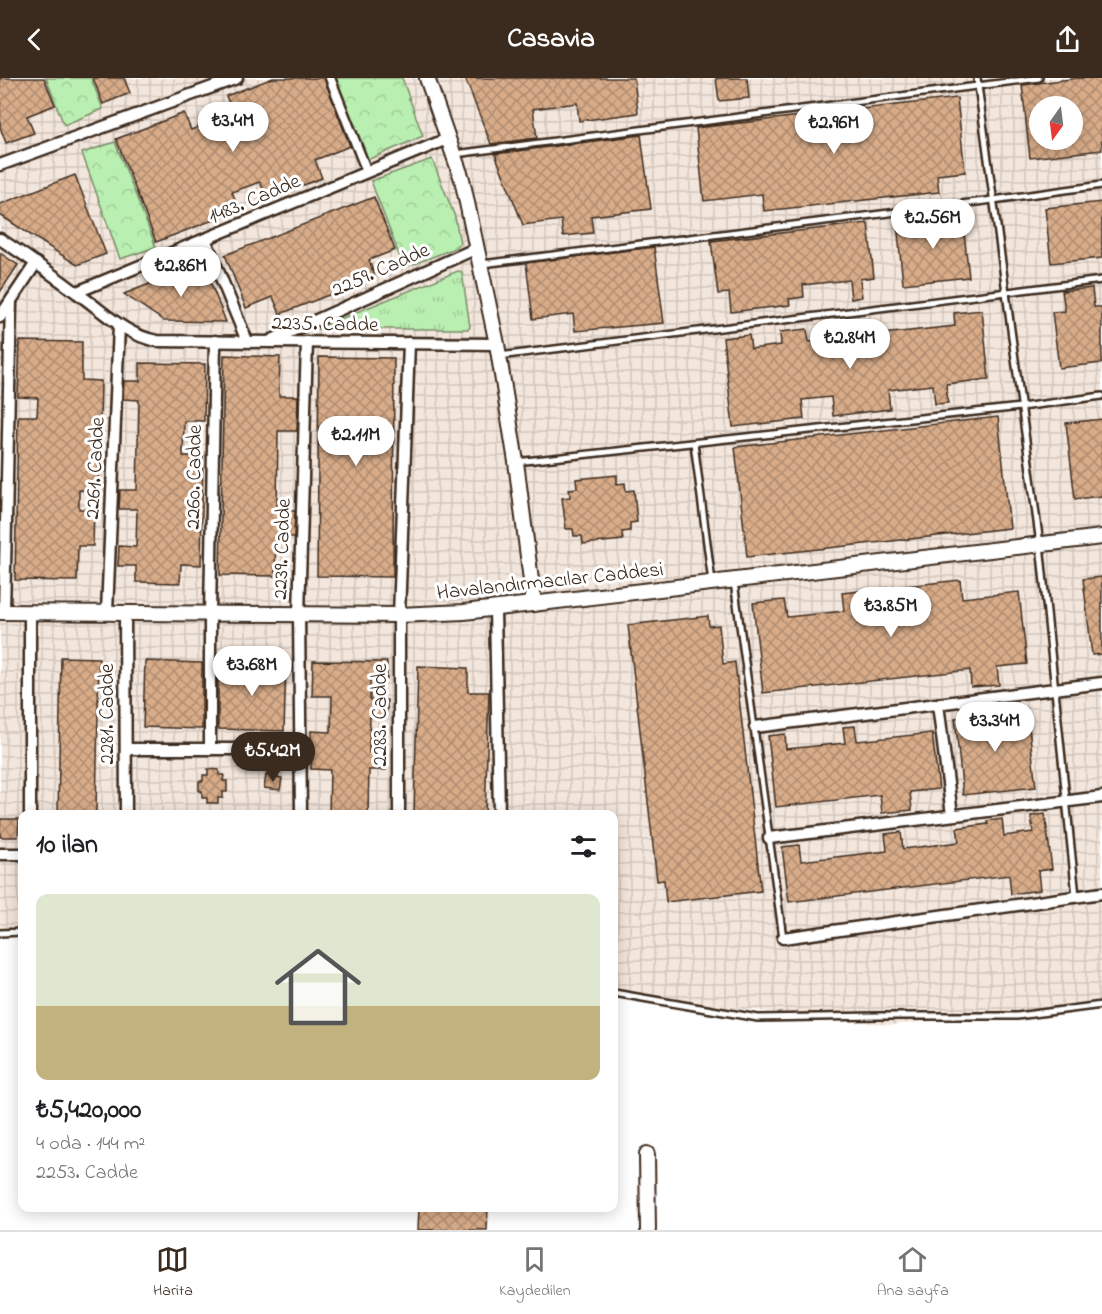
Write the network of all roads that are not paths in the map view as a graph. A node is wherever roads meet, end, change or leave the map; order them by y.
1 (237, 78) edge
2 (330, 78) edge
3 (427, 78) edge
4 (977, 78) edge
5 (1039, 78) edge
6 (978, 86) junction
7 (447, 139) junction
8 (453, 154) junction
9 (0, 165) edge
10 (367, 172) junction
11 (1102, 185) edge
12 (993, 200) junction
13 (0, 239) edge
14 (205, 239) junction
15 (477, 248) junction
16 (36, 263) junction
17 (480, 265) junction
18 (1102, 280) edge
19 (77, 292) junction
20 (1006, 292) junction
21 (11, 301) junction
22 (0, 317) edge
23 (119, 325) junction
24 (215, 341) junction
25 (247, 341) junction
26 (267, 342) junction
27 (307, 342) junction
28 (409, 343) junction
29 (498, 350) junction
30 (1102, 396) edge
31 (1021, 407) junction
32 (694, 443) junction
33 (516, 462) junction
34 (1102, 537) edge
35 (1040, 544) junction
36 (734, 582) junction
37 (712, 584) junction
38 (534, 604) junction
39 (495, 609) junction
40 (2, 612) edge
41 (30, 612) junction
42 (107, 612) junction
43 (125, 613) junction
44 (210, 613) junction
45 (299, 614) junction
46 (399, 615) junction
47 (1102, 683) edge
48 (1055, 689) junction
49 (938, 704) junction
50 (755, 727) junction
51 (126, 749) junction
52 (210, 749) junction
53 (300, 749) junction
54 (1102, 797) edge
55 (1066, 801) junction
56 (30, 810) edge
57 (126, 810) edge
58 (301, 810) edge
59 (399, 810) edge
60 (499, 810) edge
61 (952, 815) junction
62 (769, 838) junction
63 (0, 854) edge
64 (18, 854) edge
65 (1102, 893) edge
66 (1076, 896) junction
67 (18, 932) edge
68 (0, 933) edge
69 (783, 938) joint
70 (618, 994) edge
71 (1102, 1005) edge
72 (648, 1154) dead end
73 (648, 1230) edge

1 - 9 street
2 - 10 street
3 - 7 street
4 - 6 lane
5 - 6 lane
6 - 8 lane
6 - 12 lane
7 - 8 street
7 - 10 street, 1483. Cadde
8 - 15 street
10 - 14 street, 1483. Cadde
11 - 12 lane
12 - 17 lane
12 - 20 lane
13 - 16 street, 2235. Cadde
14 - 19 street, 1483. Cadde
14 - 25 street
15 - 17 street
15 - 26 street, 2259. Cadde
16 - 19 street, 2235. Cadde
16 - 21 street
17 - 29 street
18 - 20 lane
19 - 23 street, 2235. Cadde
20 - 29 lane
20 - 31 lane
21 - 22 street
21 - 40 street
23 - 24 street, 2235. Cadde
23 - 42 street, 2261. Cadde
24 - 25 street, 2235. Cadde
24 - 44 street, 2260. Cadde
25 - 26 street, 2235. Cadde
26 - 27 street, 2235. Cadde
27 - 28 street, 2235. Cadde
27 - 45 street, 2239. Cadde
28 - 29 street, 2235. Cadde
28 - 46 street, 2283. Cadde
29 - 33 street
30 - 31 lane
31 - 32 lane
31 - 35 lane
32 - 33 lane
32 - 37 lane
33 - 38 street
34 - 35 street, Havalandırmacılar Caddesi
35 - 36 street, Havalandırmacılar Caddesi
35 - 48 lane
36 - 37 street, Havalandırmacılar Caddesi
36 - 50 lane
37 - 38 street, Havalandırmacılar Caddesi
38 - 39 street, Havalandırmacılar Caddesi
39 - 46 street, Havalandırmacılar Caddesi
39 - 60 street
40 - 41 street, Havalandırmacılar Caddesi
41 - 42 street, Havalandırmacılar Caddesi
41 - 56 street
42 - 43 street, Havalandırmacılar Caddesi
43 - 44 street, Havalandırmacılar Caddesi
43 - 51 street, 2281. Cadde
44 - 45 street, Havalandırmacılar Caddesi
44 - 52 street, 2260. Cadde
45 - 46 street, Havalandırmacılar Caddesi
45 - 53 street, 2239. Cadde
46 - 59 street, 2283. Cadde
47 - 48 street
48 - 49 street
48 - 55 lane
49 - 50 street
49 - 61 street
50 - 62 lane
51 - 52 street
51 - 57 street, 2281. Cadde
52 - 53 street
53 - 58 street, 2239. Cadde
54 - 55 street
55 - 61 street
55 - 66 lane
61 - 62 street
62 - 69 lane
63 - 64 street
65 - 66 street
66 - 69 street
67 - 68 lane
70 - 71 lane
72 - 73 street

